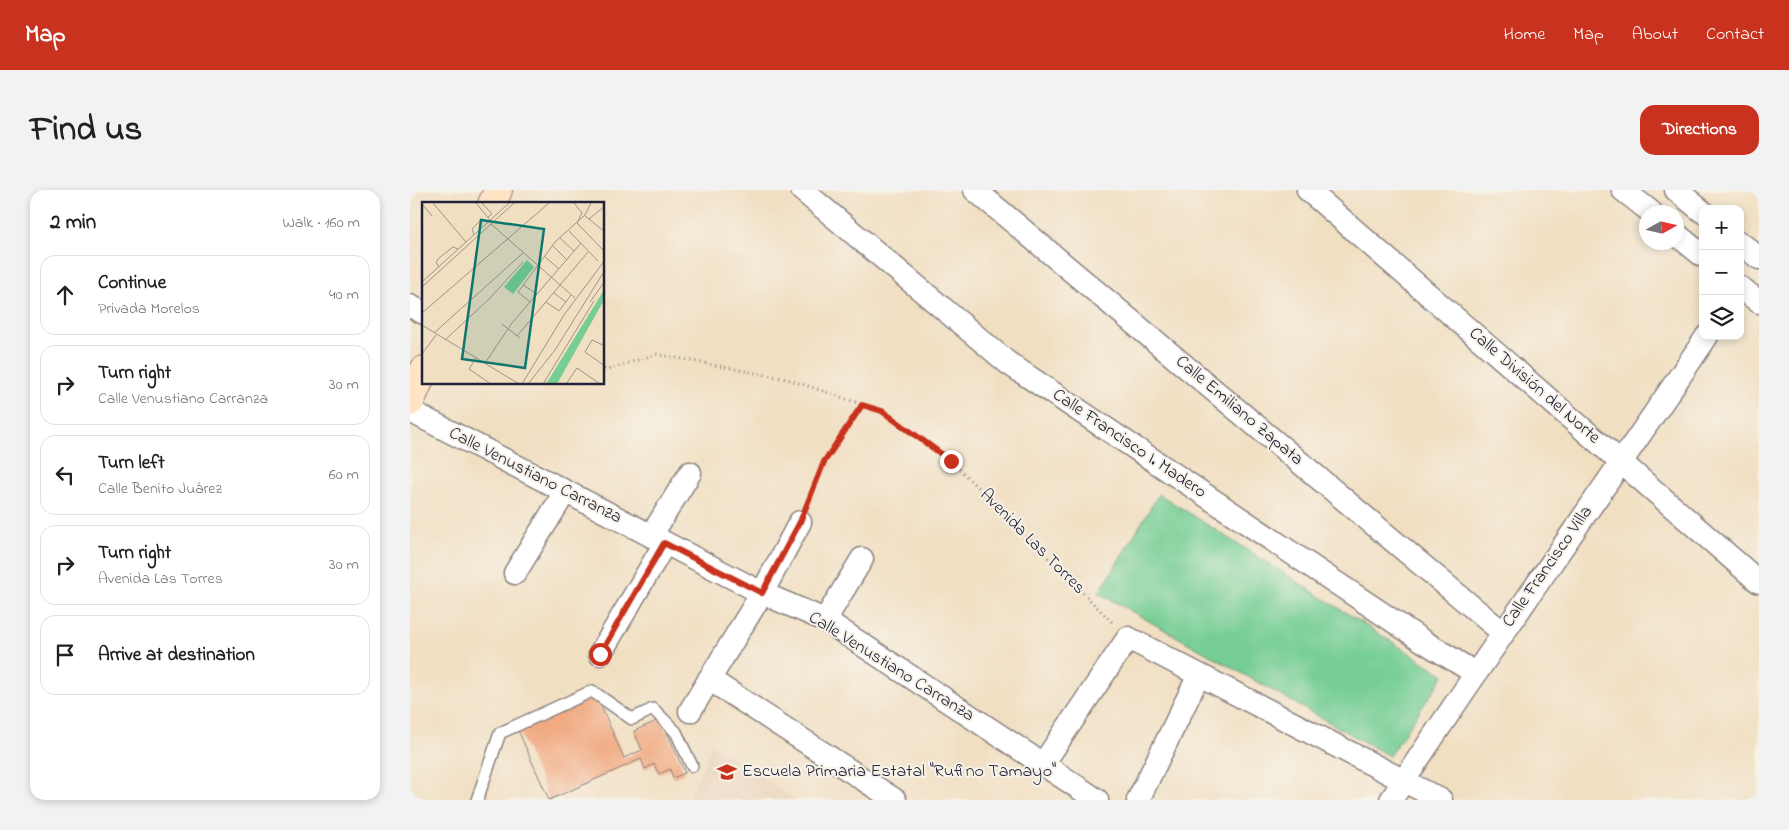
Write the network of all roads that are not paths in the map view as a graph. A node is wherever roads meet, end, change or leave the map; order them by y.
1 (498, 190) edge
2 (802, 190) edge
3 (975, 190) edge
4 (1308, 190) edge
5 (1623, 190) edge
6 (1676, 190) edge
7 (493, 202) edge
8 (1642, 205) edge
9 (1699, 209) edge
10 (1684, 241) edge
11 (1699, 253) edge
12 (1744, 290) edge
13 (1759, 302) edge
14 (410, 306) edge
15 (422, 312) edge
16 (1704, 340) edge
17 (422, 375) edge
18 (410, 402) edge
19 (410, 411) edge
20 (1622, 462) junction
21 (690, 473) dead end
22 (565, 492) junction
23 (800, 522) road end
24 (658, 540) junction
25 (862, 559) dead end
26 (515, 574) dead end
27 (1759, 582) edge
28 (762, 593) junction
29 (825, 620) junction
30 (1502, 632) junction
31 (600, 654) dead end
32 (1475, 673) junction
33 (1199, 675) junction
34 (709, 679) junction
35 (690, 711) dead end
36 (1043, 764) junction
37 (692, 766) dead end
38 (1404, 780) junction
39 (478, 800) edge
40 (895, 800) edge
41 (1097, 800) edge
42 (1138, 800) edge
43 (1391, 800) edge
44 (1441, 800) edge

1 - 7 street
2 - 32 street, Calle Francisco I. Madero
3 - 30 street, Calle Emiliano Zapata
4 - 20 street, Calle División del Norte
5 - 8 street
6 - 9 street
10 - 11 street
12 - 13 street
14 - 15 street
16 - 20 street, Calle Francisco Villa
17 - 18 street
19 - 22 street, Calle Venustiano Carranza
20 - 27 street, Calle División del Norte
20 - 30 street, Calle Francisco Villa
21 - 24 street
22 - 24 street, Calle Venustiano Carranza
22 - 26 street
23 - 28 street
24 - 28 street, Calle Venustiano Carranza
24 - 31 street
25 - 29 street
28 - 29 street, Calle Venustiano Carranza
28 - 34 street
29 - 36 street, Calle Venustiano Carranza
30 - 32 street, Calle Francisco Villa
32 - 38 street, Calle Francisco Villa
33 - 36 street
33 - 38 street
33 - 42 street
34 - 35 street
34 - 40 street
36 - 41 street, Calle Venustiano Carranza
37 - 39 lane
38 - 43 street, Calle Francisco Villa
38 - 44 street

